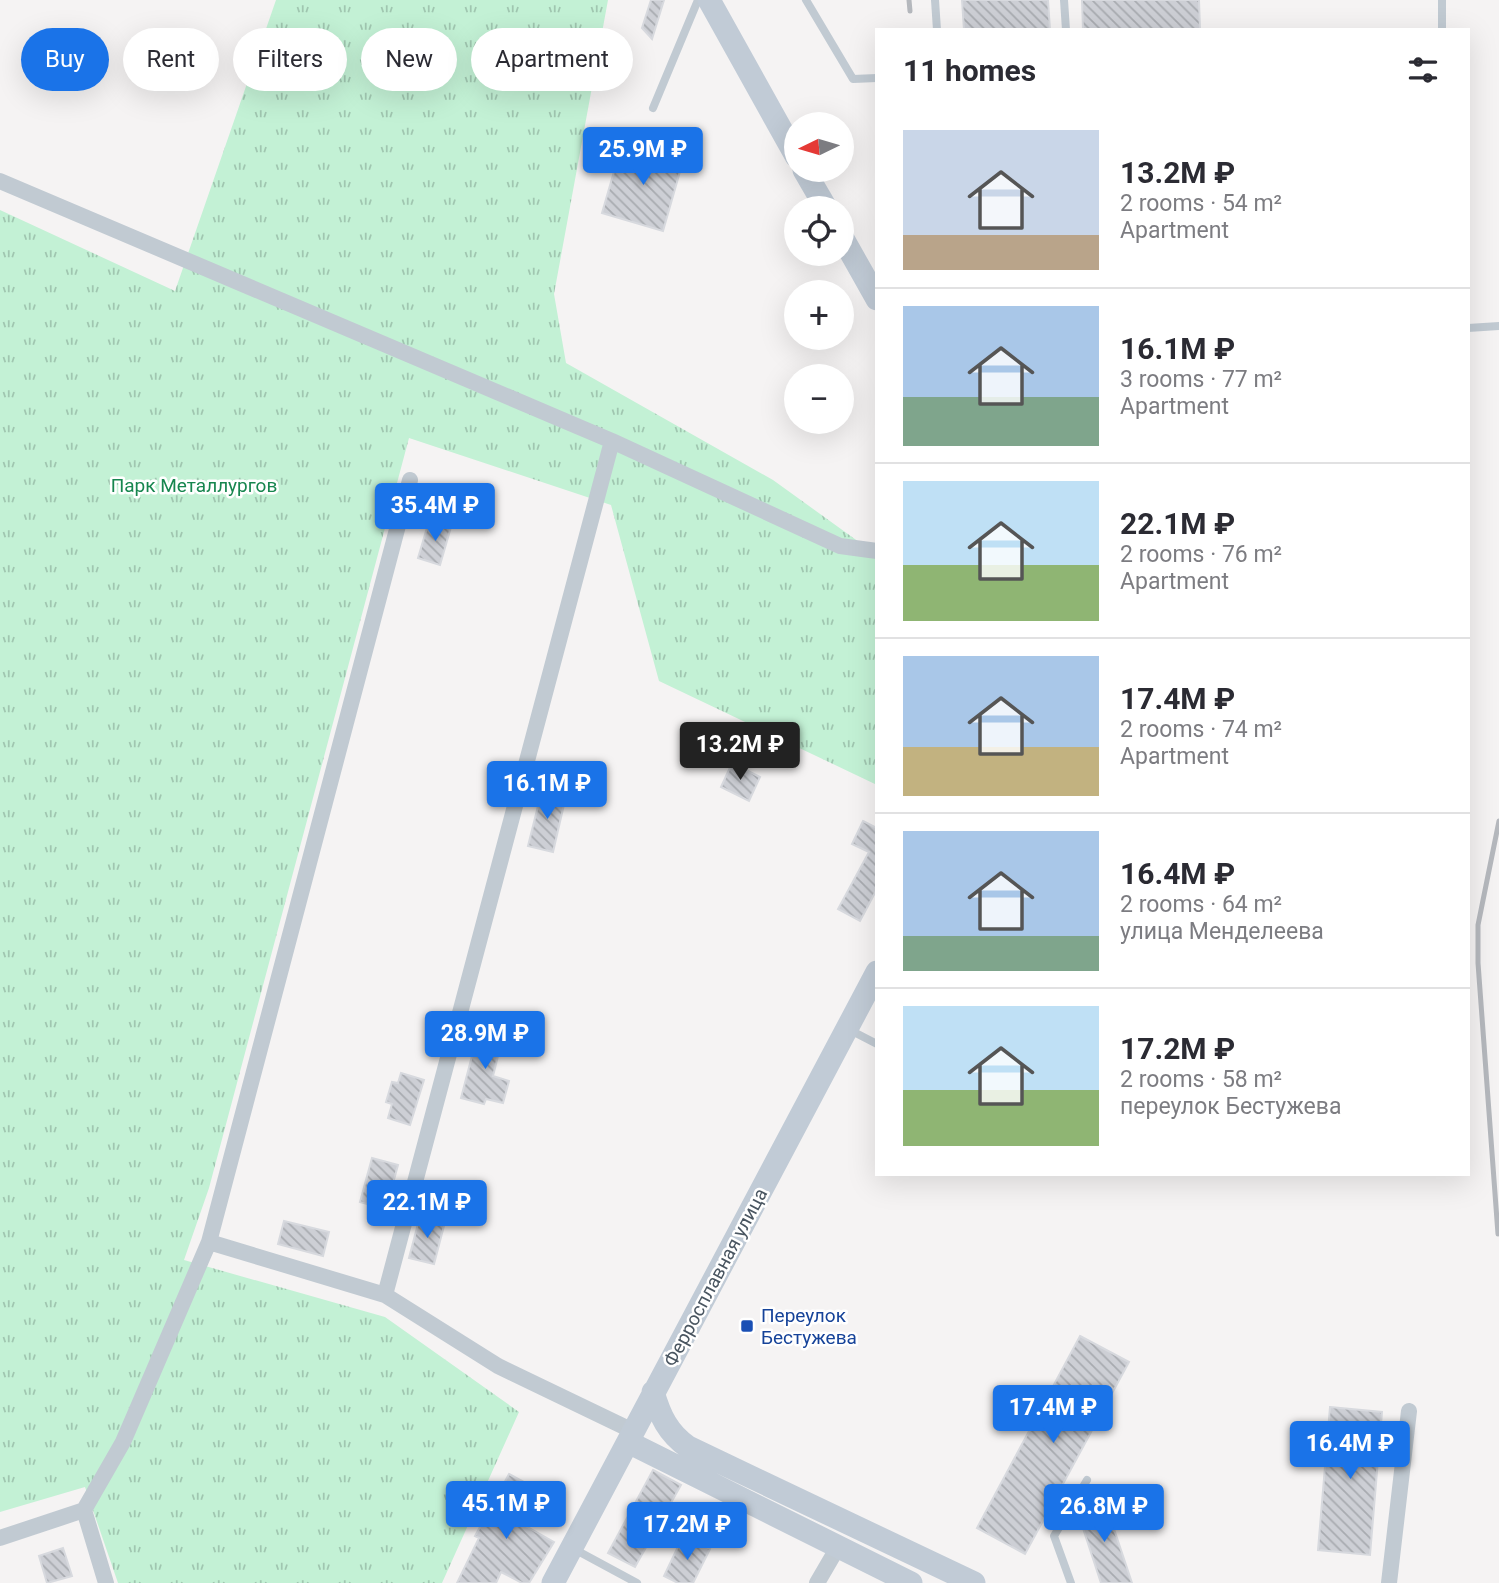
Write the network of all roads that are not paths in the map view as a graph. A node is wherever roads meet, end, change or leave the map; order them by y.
1 (698, 0) edge
2 (709, 0) edge
3 (806, 0) edge
4 (935, 0) edge
5 (1064, 0) edge
6 (1442, 0) edge
7 (937, 28) edge
8 (1066, 28) edge
9 (1442, 28) edge
10 (875, 78) edge
11 (653, 108) dead end
12 (784, 134) edge
13 (0, 181) edge
14 (854, 258) edge
15 (875, 295) edge
16 (1499, 326) edge
17 (1470, 328) edge
18 (612, 441) junction
19 (410, 480) dead end
20 (875, 551) edge
21 (875, 976) edge
22 (848, 1029) junction
23 (875, 1043) edge
24 (209, 1242) junction
25 (385, 1295) junction
26 (653, 1392) junction
27 (1409, 1411) dead end
28 (631, 1437) junction
29 (1087, 1480) dead end
30 (84, 1510) junction
31 (0, 1538) edge
32 (838, 1546) junction
33 (572, 1548) junction
34 (106, 1583) edge
35 (553, 1583) edge
36 (637, 1583) edge
37 (817, 1583) edge
38 (911, 1583) edge
39 (974, 1583) edge
40 (1070, 1583) edge
41 (1389, 1583) edge

1 - 11 lane
2 - 12 main road
3 - 10 lane
4 - 7 lane
5 - 8 lane
6 - 9 lane
13 - 18 street
14 - 15 main road
16 - 17 lane
18 - 20 street
18 - 25 street
19 - 24 street
21 - 22 main road, Ферросплавная улица
22 - 23 lane
22 - 26 main road, Ферросплавная улица
24 - 25 street
24 - 30 street
25 - 28 street
26 - 28 main road, Ферросплавная улица
26 - 39 main road
27 - 41 street
28 - 32 main road
28 - 33 main road, Ферросплавная улица
29 - 40 lane
30 - 31 street
30 - 34 street
32 - 37 street
32 - 38 main road
33 - 35 main road, Ферросплавная улица
33 - 36 lane

